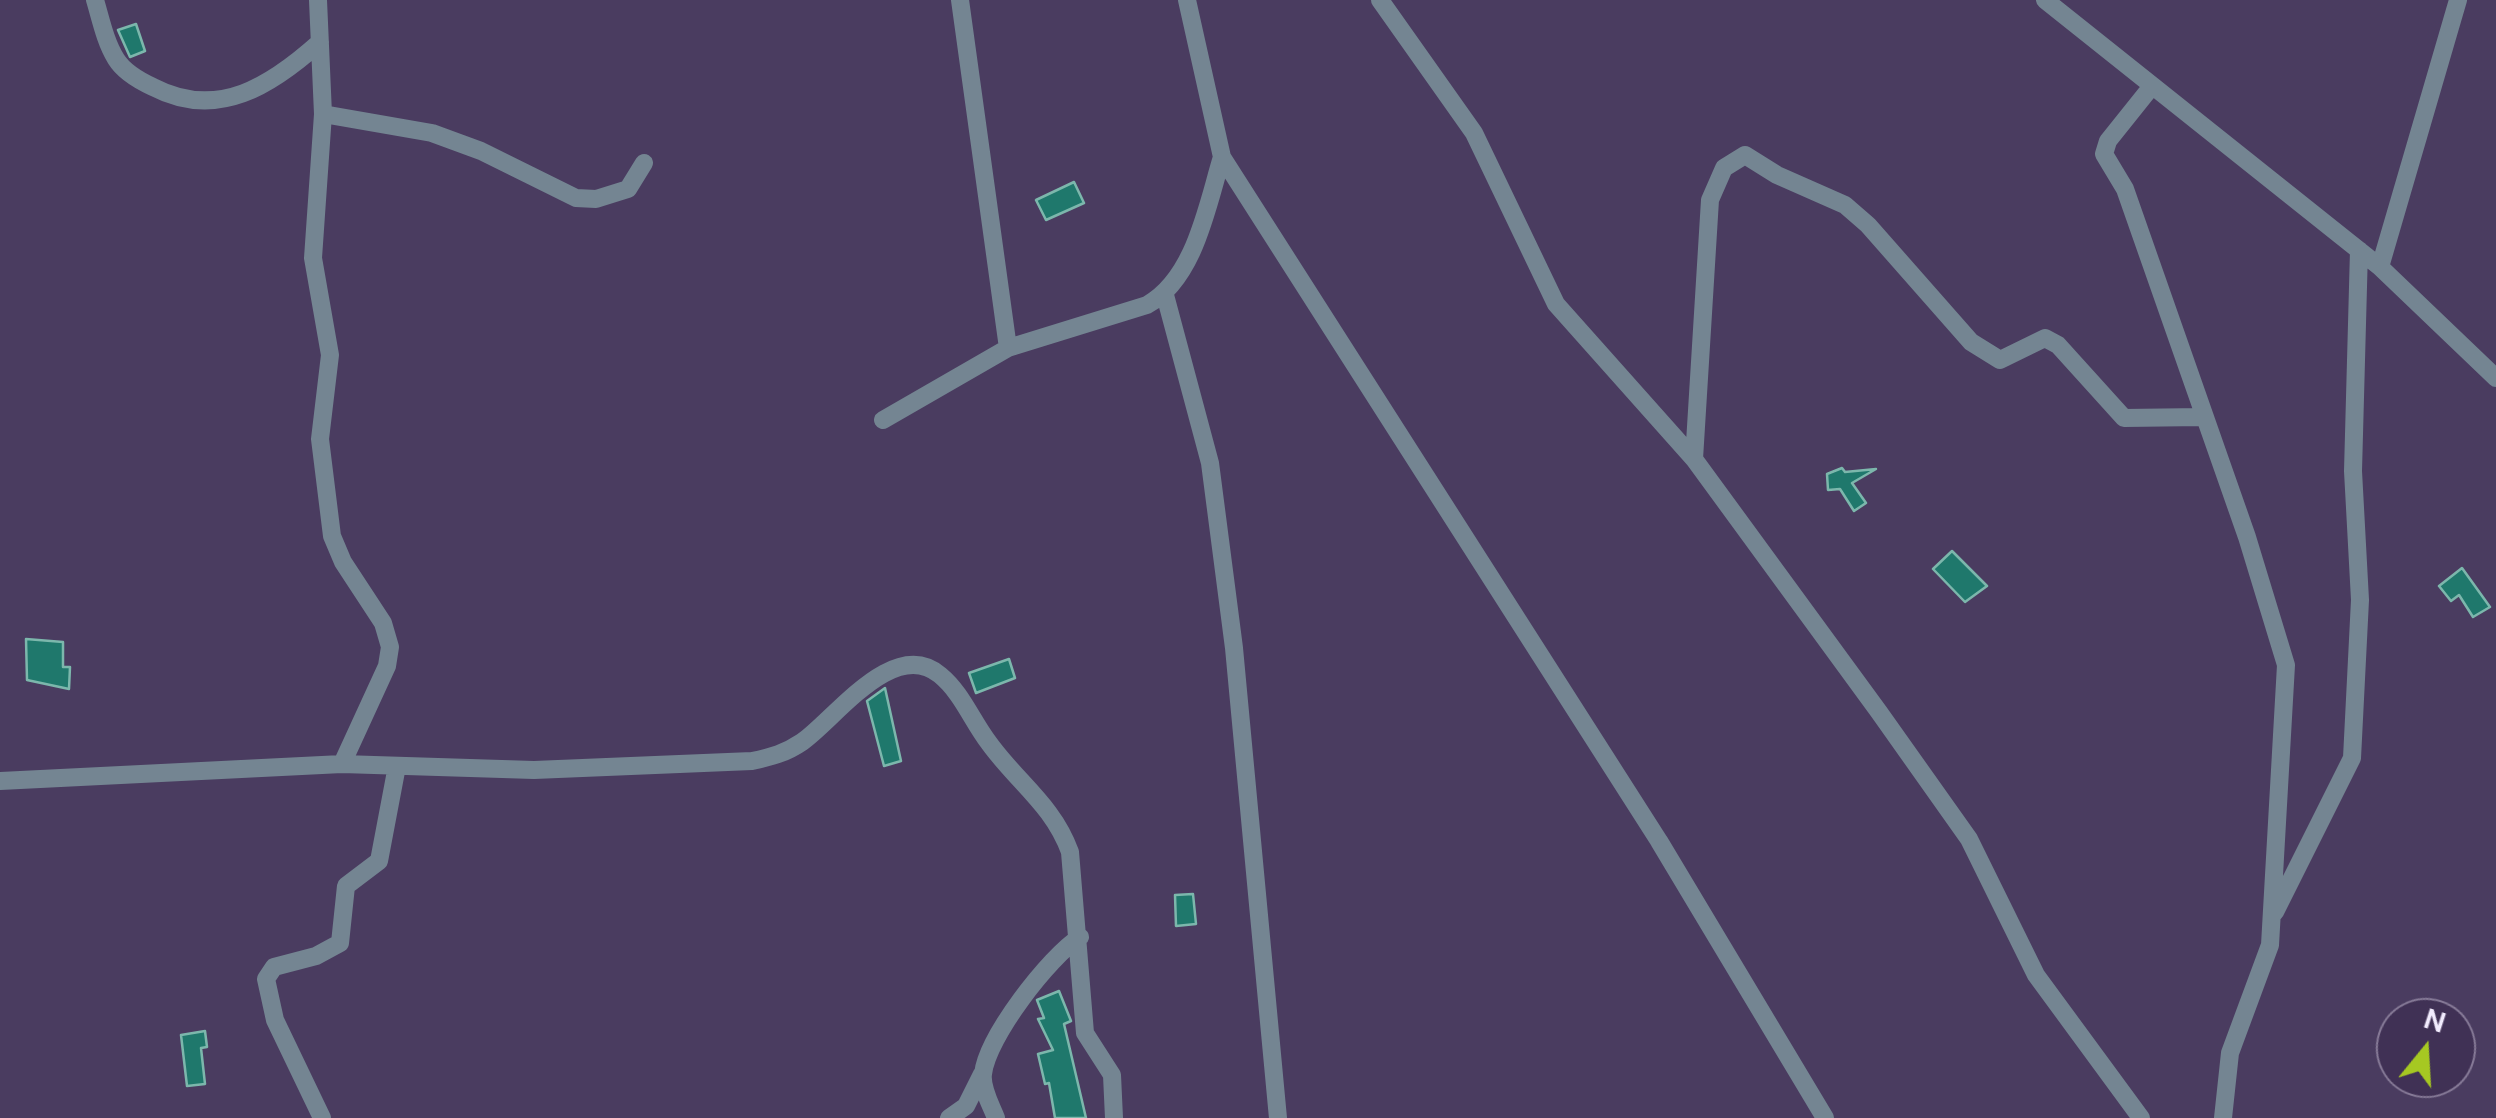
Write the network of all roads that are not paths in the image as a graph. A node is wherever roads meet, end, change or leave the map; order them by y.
1 (95, 0) edge
2 (318, 0) edge
3 (960, 0) edge
4 (1188, 0) edge
5 (1380, 0) edge
6 (2045, 0) edge
7 (2458, 0) edge
8 (320, 42) junction
9 (2152, 86) junction
10 (323, 114) junction
11 (1222, 157) junction
12 (644, 162) dead end
13 (2359, 250) junction
14 (2380, 266) junction
15 (1165, 295) junction
16 (1008, 348) junction
17 (2496, 378) edge
18 (2202, 416) junction
19 (883, 420) dead end
20 (1694, 459) junction
21 (342, 764) junction
22 (397, 766) junction
23 (0, 780) edge
24 (2272, 917) junction
25 (1080, 937) junction
26 (982, 1074) junction
27 (322, 1118) edge
28 (949, 1118) edge
29 (996, 1118) edge
30 (1114, 1118) edge
31 (1278, 1118) edge
32 (1826, 1118) edge
33 (2141, 1118) edge
34 (2223, 1118) edge

1 - 8 street
2 - 8 street
3 - 16 street
4 - 11 street
5 - 20 street
6 - 9 street
7 - 14 street
8 - 10 street
9 - 13 street
9 - 18 street
10 - 12 street
10 - 21 street
11 - 15 street
11 - 32 street
13 - 14 street
13 - 24 street
14 - 17 street
15 - 16 street
15 - 31 street
16 - 19 street
18 - 20 street
18 - 24 street
20 - 33 street
21 - 22 street
21 - 23 street
22 - 25 street
22 - 27 street
24 - 34 street
25 - 26 street
25 - 30 street
26 - 28 street
26 - 29 street

